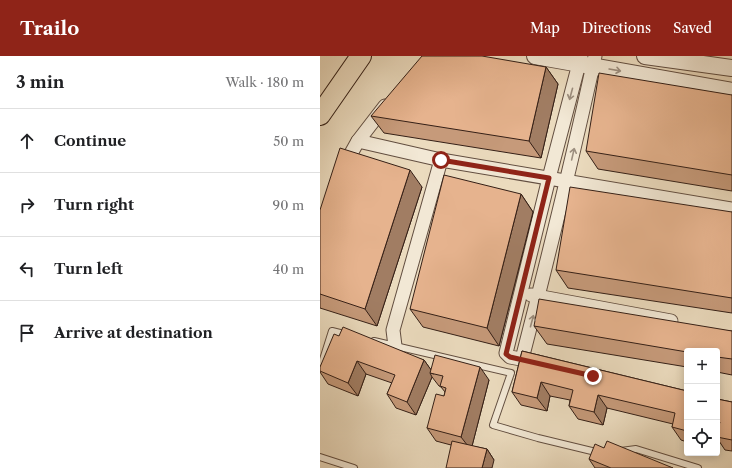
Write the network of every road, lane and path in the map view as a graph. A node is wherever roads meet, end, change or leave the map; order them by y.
1 (361, 56) edge
2 (535, 56) edge
3 (645, 56) edge
4 (698, 59) edge
5 (587, 61) edge
6 (732, 68) edge
7 (732, 91) edge
8 (394, 95) edge
9 (320, 116) edge
10 (358, 141) junction
11 (441, 160) junction
12 (340, 174) edge
13 (549, 178) junction
14 (567, 181) junction
15 (732, 209) edge
16 (520, 295) junction
17 (539, 296) junction
18 (686, 324) edge
19 (353, 336) edge
20 (367, 339) edge
21 (395, 346) junction
22 (522, 359) junction
23 (550, 366) edge
24 (320, 369) edge
25 (614, 451) edge
26 (607, 452) edge
27 (320, 457) edge
28 (354, 468) edge
29 (698, 468) edge

1 - 9 main road
2 - 5 street
3 - 4 street
4 - 6 street
5 -> 7 street
5 -> 13 street
14 -> 5 street
8 - 10 street
10 - 11 street
10 - 12 street
11 - 13 street
11 - 21 street
13 - 14 street
13 - 16 street
14 - 15 street
14 - 17 street
16 - 17 street
16 - 22 street
17 - 18 street
22 -> 17 street
19 - 24 lane
20 - 21 lane
21 - 26 lane
22 - 23 street
25 - 29 lane
27 - 28 lane

